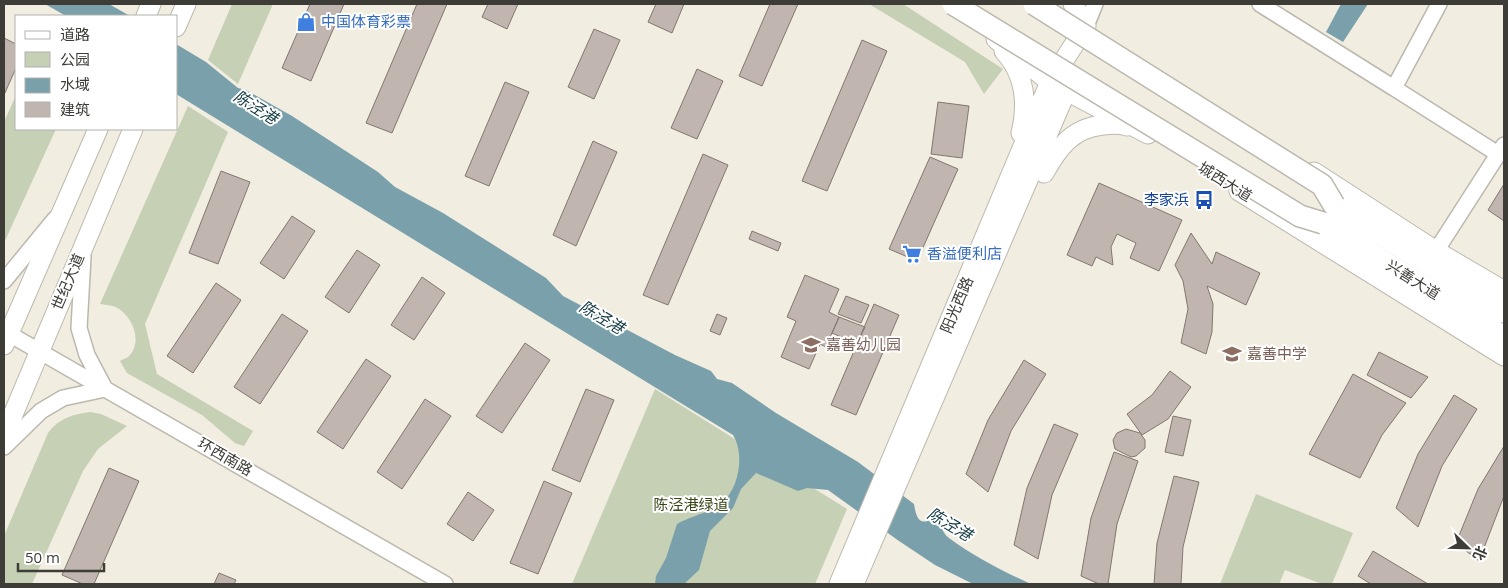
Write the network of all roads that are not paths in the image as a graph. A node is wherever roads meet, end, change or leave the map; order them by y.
1 (186, 4) edge
2 (951, 4) edge
3 (1027, 4) edge
4 (1034, 4) edge
5 (1073, 4) edge
6 (1095, 4) edge
7 (1260, 4) edge
8 (1439, 4) edge
9 (178, 22) edge
10 (1086, 26) junction
11 (983, 28) junction
12 (1050, 82) junction
13 (1394, 88) junction
14 (1068, 91) junction
15 (98, 130) edge
16 (1140, 130) junction
17 (130, 135) edge
18 (1501, 150) edge
19 (1013, 171) junction
20 (61, 212) junction
21 (1009, 226) junction
22 (84, 243) junction
23 (1436, 251) junction
24 (4, 281) edge
25 (1504, 291) edge
26 (1504, 312) edge
27 (5, 336) edge
28 (1504, 337) edge
29 (38, 350) junction
30 (1504, 356) edge
31 (106, 389) junction
32 (4, 436) edge
33 (4, 447) edge
34 (892, 479) junction
35 (869, 531) junction
36 (445, 584) edge
37 (839, 584) edge
38 (854, 584) edge

1 - 9 main road
2 - 11 main road, 城西大道
2 - 28 highway, 兴善大道, bridge
3 - 10 main road
4 - 26 highway, 兴善大道, bridge
5 - 10 main road
6 - 10 street, 阳光西路
7 - 13 street
8 - 13 street
10 - 12 main road, 阳光西路
10 - 14 main road
10 - 23 main road
11 - 12 main road, 城西大道
11 - 19 main road
12 - 14 main road, 城西大道
12 - 19 main road, 阳光西路
13 - 18 street
14 - 16 main road, 城西大道
14 - 21 main road
15 - 20 main road
16 - 21 main road
16 - 30 main road, 城西大道
17 - 22 main road, 世纪大道
18 - 23 street
19 - 34 main road, 阳光西路
20 - 24 street
20 - 27 main road
21 - 34 main road
22 - 29 main road, 世纪大道
22 - 31 street
23 - 25 main road
27 - 29 street, 环西南路
29 - 31 street, 环西南路
29 - 32 main road, 世纪大道
31 - 33 street
31 - 36 street, 环西南路
34 - 35 main road, 阳光西路
35 - 37 main road, 阳光西路
35 - 38 main road, 阳光西路

